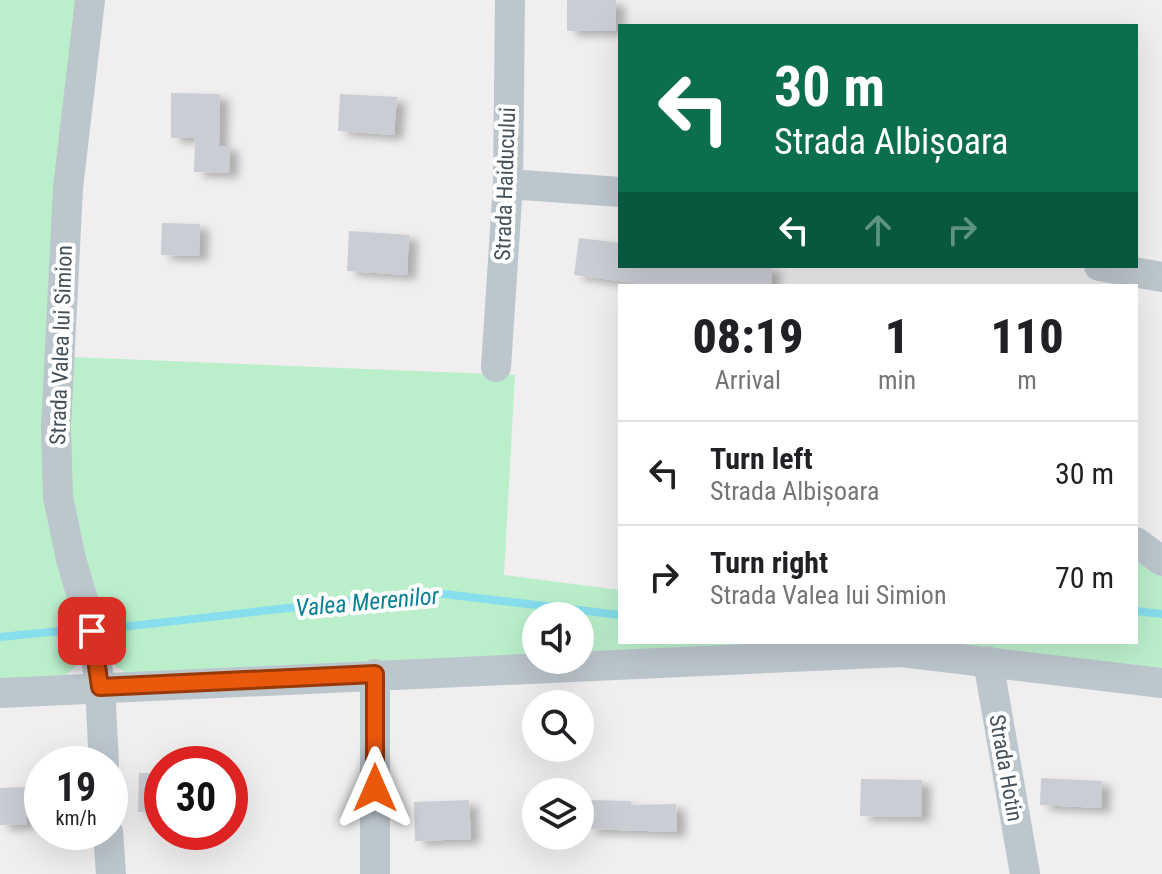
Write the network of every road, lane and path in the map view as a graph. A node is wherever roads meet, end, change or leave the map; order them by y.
1 (90, 0) edge
2 (510, 0) edge
3 (508, 184) junction
4 (618, 192) edge
5 (1110, 268) edge
6 (1162, 277) edge
7 (496, 367) dead end
8 (1138, 543) edge
9 (1162, 561) edge
10 (1069, 656) edge
11 (988, 661) junction
12 (375, 674) junction
13 (1162, 683) edge
14 (100, 687) junction
15 (0, 693) edge
16 (103, 746) edge
17 (109, 850) edge
18 (111, 874) edge
19 (375, 874) edge
20 (1025, 874) edge

1 - 14 street, Strada Valea lui Simion
2 - 3 street, Strada Haiducului
3 - 4 street
3 - 7 street, Strada Haiducului
5 - 6 street
8 - 9 street
10 - 11 street
10 - 13 street
11 - 12 street
11 - 20 street, Strada Hotin
12 - 14 street
12 - 19 street
14 - 15 street
14 - 16 street, Strada Valea lui Simion
17 - 18 street

